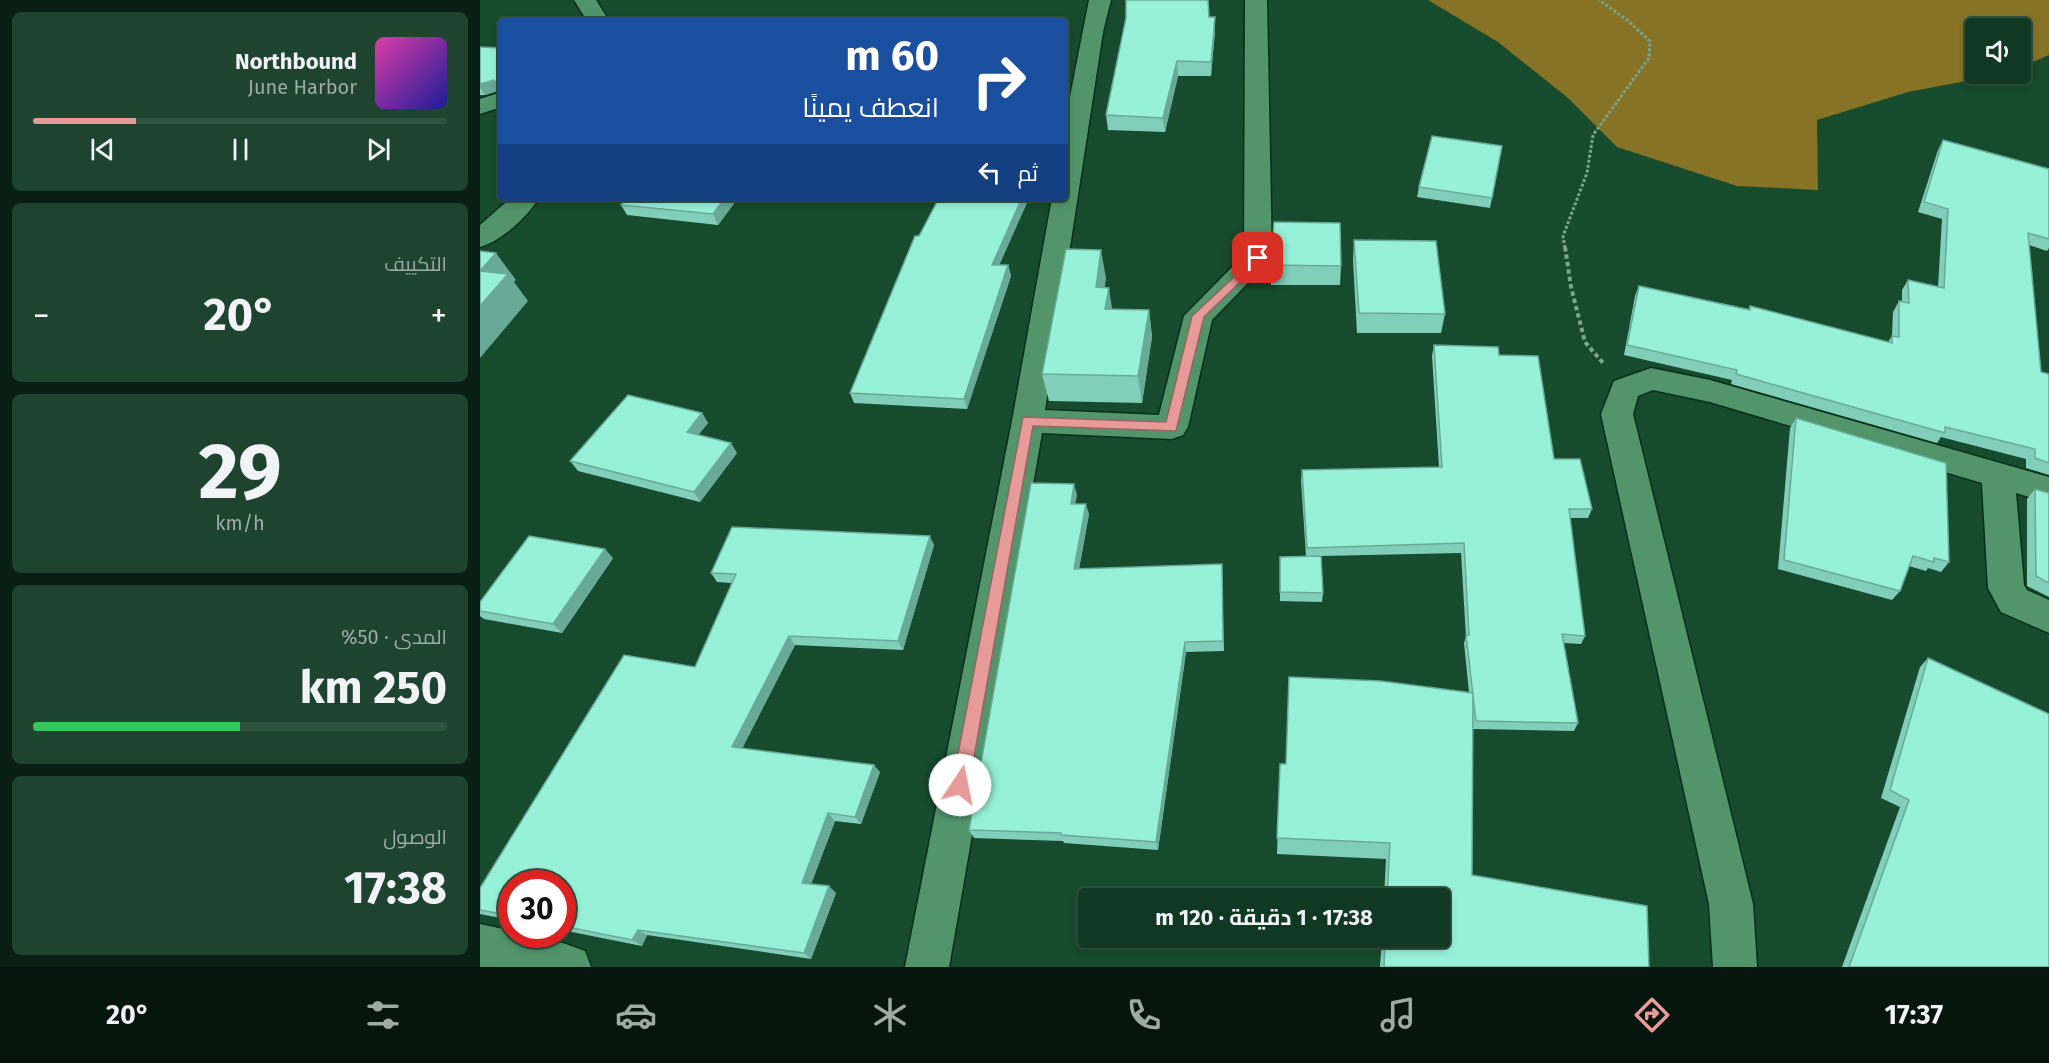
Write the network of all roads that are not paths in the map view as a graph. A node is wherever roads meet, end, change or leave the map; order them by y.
1 (585, 0) edge
2 (1100, 0) edge
3 (1256, 0) edge
4 (596, 18) edge
5 (498, 100) edge
6 (480, 107) edge
7 (1068, 179) edge
8 (523, 201) edge
9 (1064, 201) edge
10 (480, 238) edge
11 (1028, 421) junction
12 (1998, 476) junction
13 (2049, 490) edge
14 (2049, 617) edge
15 (480, 946) edge
16 (569, 967) edge
17 (927, 967) edge
18 (1735, 967) edge

1 - 4 street
2 - 7 street
3 - 11 street
5 - 6 street
8 - 10 street
9 - 11 street
11 - 17 street
12 - 13 street
12 - 14 street
12 - 18 street
15 - 16 street

